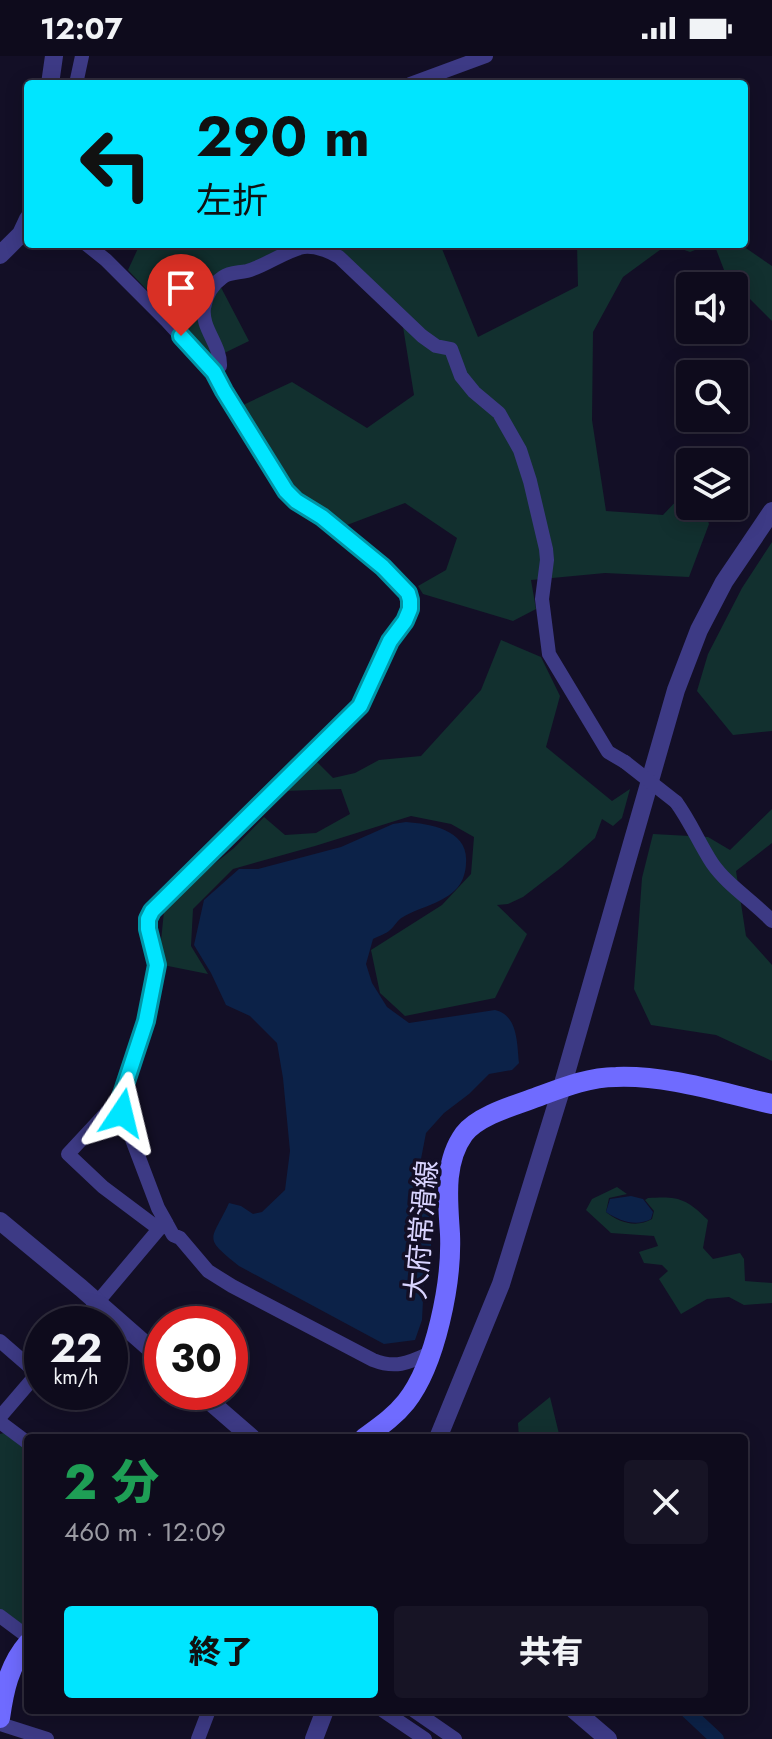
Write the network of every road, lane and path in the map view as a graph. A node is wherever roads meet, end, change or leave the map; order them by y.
1 (54, 56) edge
2 (82, 56) edge
3 (486, 56) edge
4 (51, 80) edge
5 (77, 80) edge
6 (421, 80) edge
7 (24, 228) edge
8 (91, 248) edge
9 (302, 248) edge
10 (318, 248) edge
11 (0, 255) edge
12 (214, 372) junction
13 (772, 511) edge
14 (772, 921) edge
15 (562, 1087) junction
16 (121, 1097) junction
17 (772, 1104) edge
18 (0, 1221) edge
19 (163, 1227) junction
20 (97, 1302) junction
21 (94, 1306) edge
22 (0, 1341) edge
23 (144, 1343) edge
24 (430, 1353) junction
25 (24, 1359) edge
26 (24, 1390) edge
27 (220, 1410) edge
28 (0, 1419) edge
29 (247, 1434) edge
30 (369, 1434) edge
31 (440, 1434) edge
32 (24, 1440) edge
33 (0, 1616) edge
34 (24, 1637) edge
35 (24, 1646) edge
36 (207, 1714) edge
37 (323, 1714) edge
38 (388, 1714) edge
39 (419, 1714) edge
40 (579, 1714) edge
41 (0, 1718) edge
42 (0, 1724) edge
43 (47, 1739) edge
44 (198, 1739) edge
45 (314, 1739) edge
46 (425, 1739) edge
47 (455, 1739) edge
48 (608, 1739) edge

1 - 4 street
2 - 5 street
3 - 6 street
7 - 11 street
8 - 12 street
9 - 12 street, bridge
10 - 14 street, bridge
12 - 16 street
13 - 15 street
15 - 17 main road, 大府常滑線
15 - 24 main road, 大府常滑線
15 - 31 street
16 - 19 street
16 - 19 street
18 - 20 street
19 - 20 street
19 - 24 street
20 - 21 street
20 - 23 street
22 - 25 street
24 - 30 main road, 大府常滑線
26 - 28 street
27 - 29 street
28 - 32 street
33 - 34 street
35 - 41 main road
36 - 44 street
37 - 45 street
38 - 46 street
39 - 47 street
40 - 48 street
42 - 43 street

